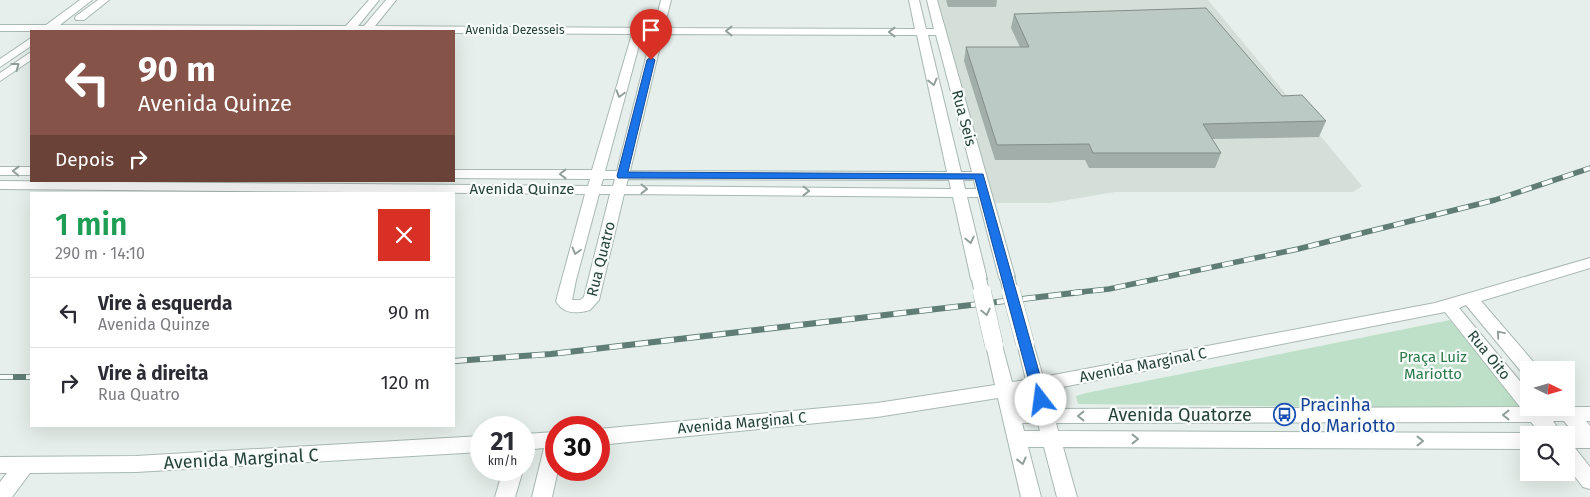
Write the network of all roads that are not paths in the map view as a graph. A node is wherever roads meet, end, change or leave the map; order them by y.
1 (87, 0) edge
2 (104, 0) edge
3 (374, 0) edge
4 (391, 0) edge
5 (666, 0) edge
6 (914, 0) edge
7 (932, 0) edge
8 (0, 28) edge
9 (46, 30) edge
10 (64, 30) edge
11 (349, 30) edge
12 (367, 30) edge
13 (455, 32) edge
14 (636, 35) junction
15 (657, 35) junction
16 (0, 37) edge
17 (923, 37) junction
18 (942, 37) junction
19 (30, 39) edge
20 (455, 39) edge
21 (30, 40) edge
22 (30, 56) edge
23 (0, 64) edge
24 (0, 78) edge
25 (0, 171) edge
26 (30, 171) edge
27 (455, 174) edge
28 (597, 175) junction
29 (956, 176) junction
30 (980, 176) junction
31 (620, 182) junction
32 (0, 186) edge
33 (222, 187) edge
34 (243, 187) edge
35 (593, 189) junction
36 (959, 192) junction
37 (984, 193) junction
38 (1590, 263) edge
39 (568, 280) junction
40 (596, 280) junction
41 (1470, 298) junction
42 (1448, 305) junction
43 (1522, 361) edge
44 (1036, 385) junction
45 (1005, 390) junction
46 (1520, 394) edge
47 (1520, 409) edge
48 (1575, 412) edge
49 (1590, 414) edge
50 (1011, 416) junction
51 (1045, 416) junction
52 (1538, 416) edge
53 (1570, 416) edge
54 (1546, 426) edge
55 (610, 435) edge
56 (1017, 439) junction
57 (1051, 439) junction
58 (1590, 440) edge
59 (1520, 441) edge
60 (1575, 441) edge
61 (470, 445) edge
62 (1575, 462) edge
63 (25, 464) junction
64 (0, 465) edge
65 (510, 481) edge
66 (546, 481) edge
67 (1590, 481) edge
68 (0, 497) edge
69 (505, 497) edge
70 (542, 497) edge
71 (1031, 497) edge
72 (1066, 497) edge

1 - 9 street
2 - 10 street
3 - 11 street
4 - 12 street
5 - 15 street, Rua Quatro
6 - 17 street, Rua Seis
7 - 18 street, Rua Seis
8 - 9 street, Avenida Dezesseis
9 - 10 street, Avenida Dezesseis
10 - 11 street, Avenida Dezesseis
11 - 12 street, Avenida Dezesseis
13 - 14 street, Avenida Dezesseis
14 - 15 street, Avenida Dezesseis
14 - 20 street, Avenida Dezesseis
14 -> 28 street, Rua Quatro
15 - 17 street, Avenida Dezesseis
15 - 31 street, Rua Quatro
16 - 19 street
17 - 18 street, Avenida Dezesseis
17 -> 29 street, Rua Seis
18 - 30 street, Rua Seis
21 - 23 street
24 -> 22 street
26 -> 25 street
28 -> 27 street, Avenida Quinze
28 - 31 street, Avenida Quinze
28 - 35 street, Rua Quatro
29 - 30 street, Avenida Quinze
29 - 31 street, Avenida Quinze
29 - 36 street, Rua Seis
30 - 37 street, Rua Seis
31 - 35 street, Avenida Quinze
31 -> 36 street, Avenida Quinze
31 - 40 street, Rua Quatro
32 - 33 street, Avenida Quinze
33 - 34 street, Avenida Quinze
34 - 35 street, Avenida Quinze
35 -> 39 street, Rua Quatro
36 - 37 street, Avenida Quinze
36 -> 45 street, Rua Seis, bridge
37 - 44 street, Rua Seis, bridge
38 - 41 street, Avenida Marginal C
39 - 40 street
39 - 40 street, Rua Quatro
41 - 42 street, Avenida Marginal C
43 -> 41 street, Rua Oito
42 - 44 street, Avenida Marginal C
42 - 46 street, Rua Oito
44 - 45 street, Avenida Marginal C
44 - 51 street, Rua Seis
45 - 50 street, Rua Seis
45 - 55 street, Avenida Marginal C
47 -> 51 street, Avenida Quatorze
48 - 49 street, Avenida Quatorze
50 - 51 street, Avenida Quatorze
50 - 56 street, Rua Seis
51 - 57 street, Rua Seis
52 - 54 street, Rua Oito
53 - 58 street
56 - 57 street, Avenida Quatorze
56 -> 71 street, Rua Seis
57 -> 59 street, Avenida Quatorze
57 - 72 street, Rua Seis
58 - 60 street
61 - 63 street, Avenida Marginal C
62 - 67 street
63 - 64 street, Avenida Marginal C
63 - 68 street
65 - 69 street
66 - 70 street

